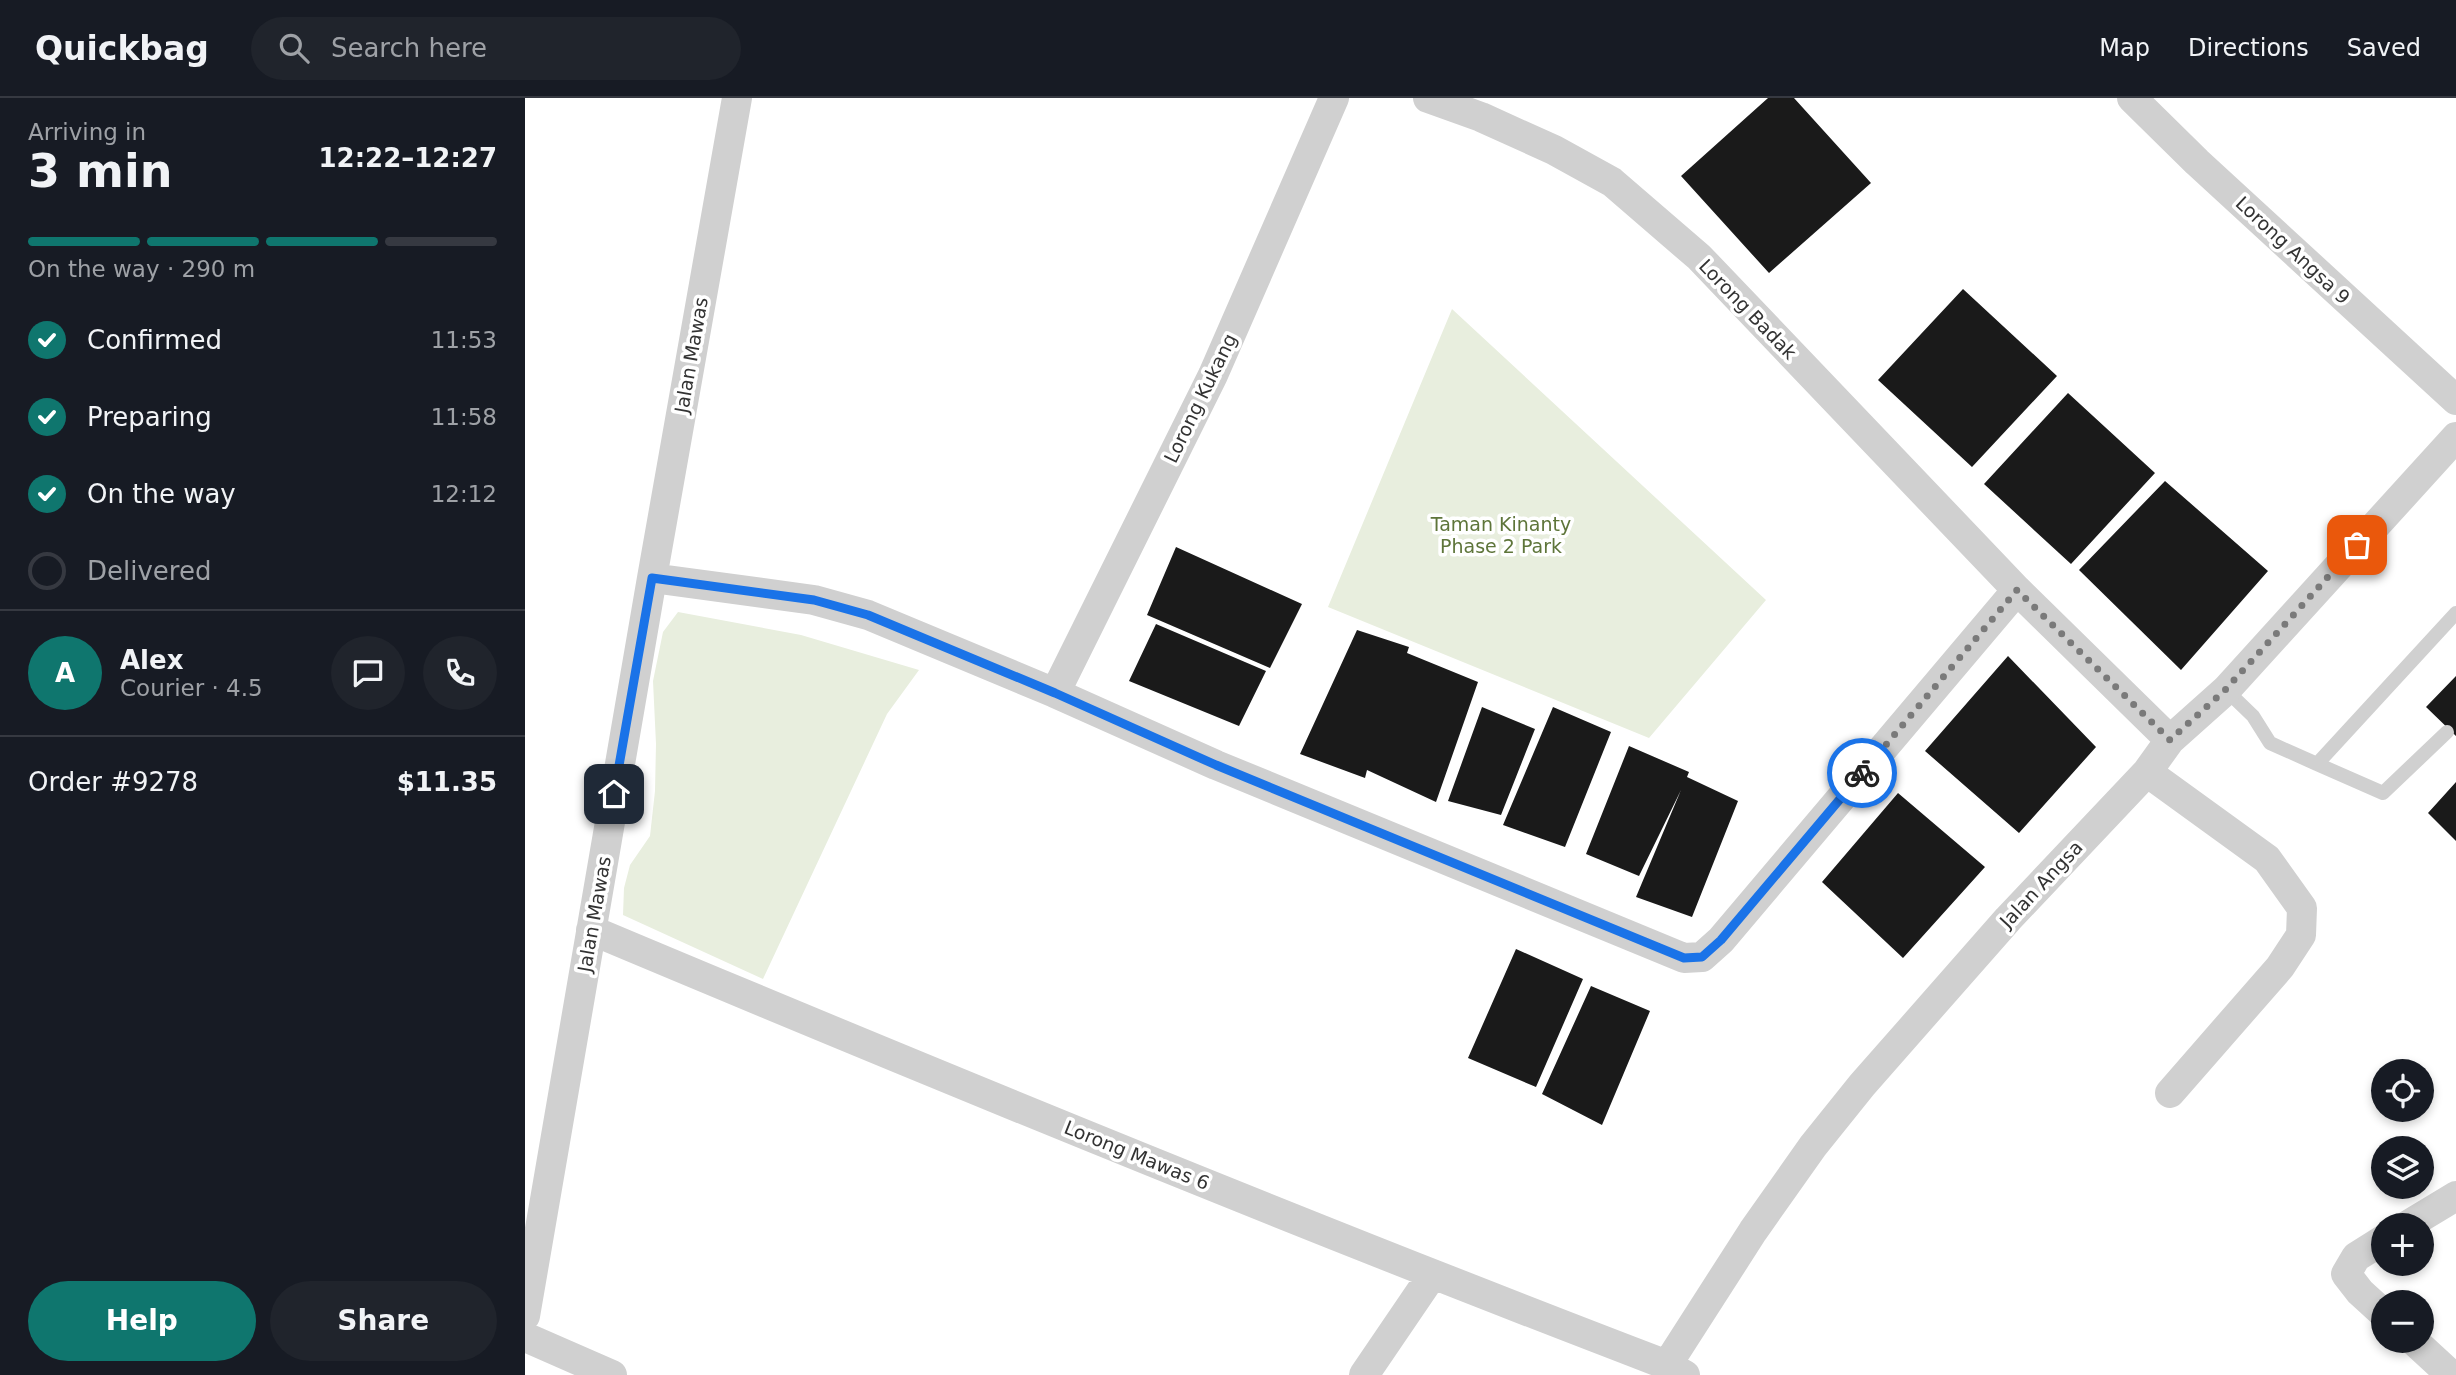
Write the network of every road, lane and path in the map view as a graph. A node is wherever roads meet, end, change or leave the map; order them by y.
1 (737, 98) edge
2 (1334, 98) edge
3 (1428, 98) edge
4 (2132, 98) edge
5 (2456, 400) edge
6 (2454, 442) edge
7 (652, 578) junction
8 (2017, 590) junction
9 (2456, 613) edge
10 (2225, 690) junction
11 (1055, 693) junction
12 (2448, 732) dead end
13 (2170, 740) junction
14 (2318, 764) junction
15 (2147, 772) junction
16 (591, 930) junction
17 (2170, 1093) dead end
18 (2456, 1196) edge
19 (2428, 1213) edge
20 (2371, 1247) edge
21 (1432, 1275) junction
22 (2371, 1302) edge
23 (525, 1316) edge
24 (525, 1337) edge
25 (2427, 1353) edge
26 (1676, 1370) edge
27 (612, 1375) edge
28 (1364, 1375) edge
29 (2451, 1375) edge

1 - 7 street, Jalan Mawas
2 - 11 street, Lorong Kukang
3 - 8 street, Lorong Badak
4 - 5 street, Lorong Angsa 9
6 - 10 street, Jalan Angsa
7 - 11 street
7 - 16 street, Jalan Mawas
8 - 11 street
8 - 13 street, Lorong Badak
9 - 14 lane
10 - 13 street, Jalan Angsa
10 - 14 lane
12 - 14 lane
13 - 15 street, Jalan Angsa
15 - 17 street
15 - 26 street, Jalan Angsa
16 - 21 street, Lorong Mawas 6
16 - 23 street, Jalan Mawas
18 - 19 street
20 - 22 street
21 - 26 street, Lorong Mawas 6
21 - 28 street
24 - 27 street
25 - 29 street

